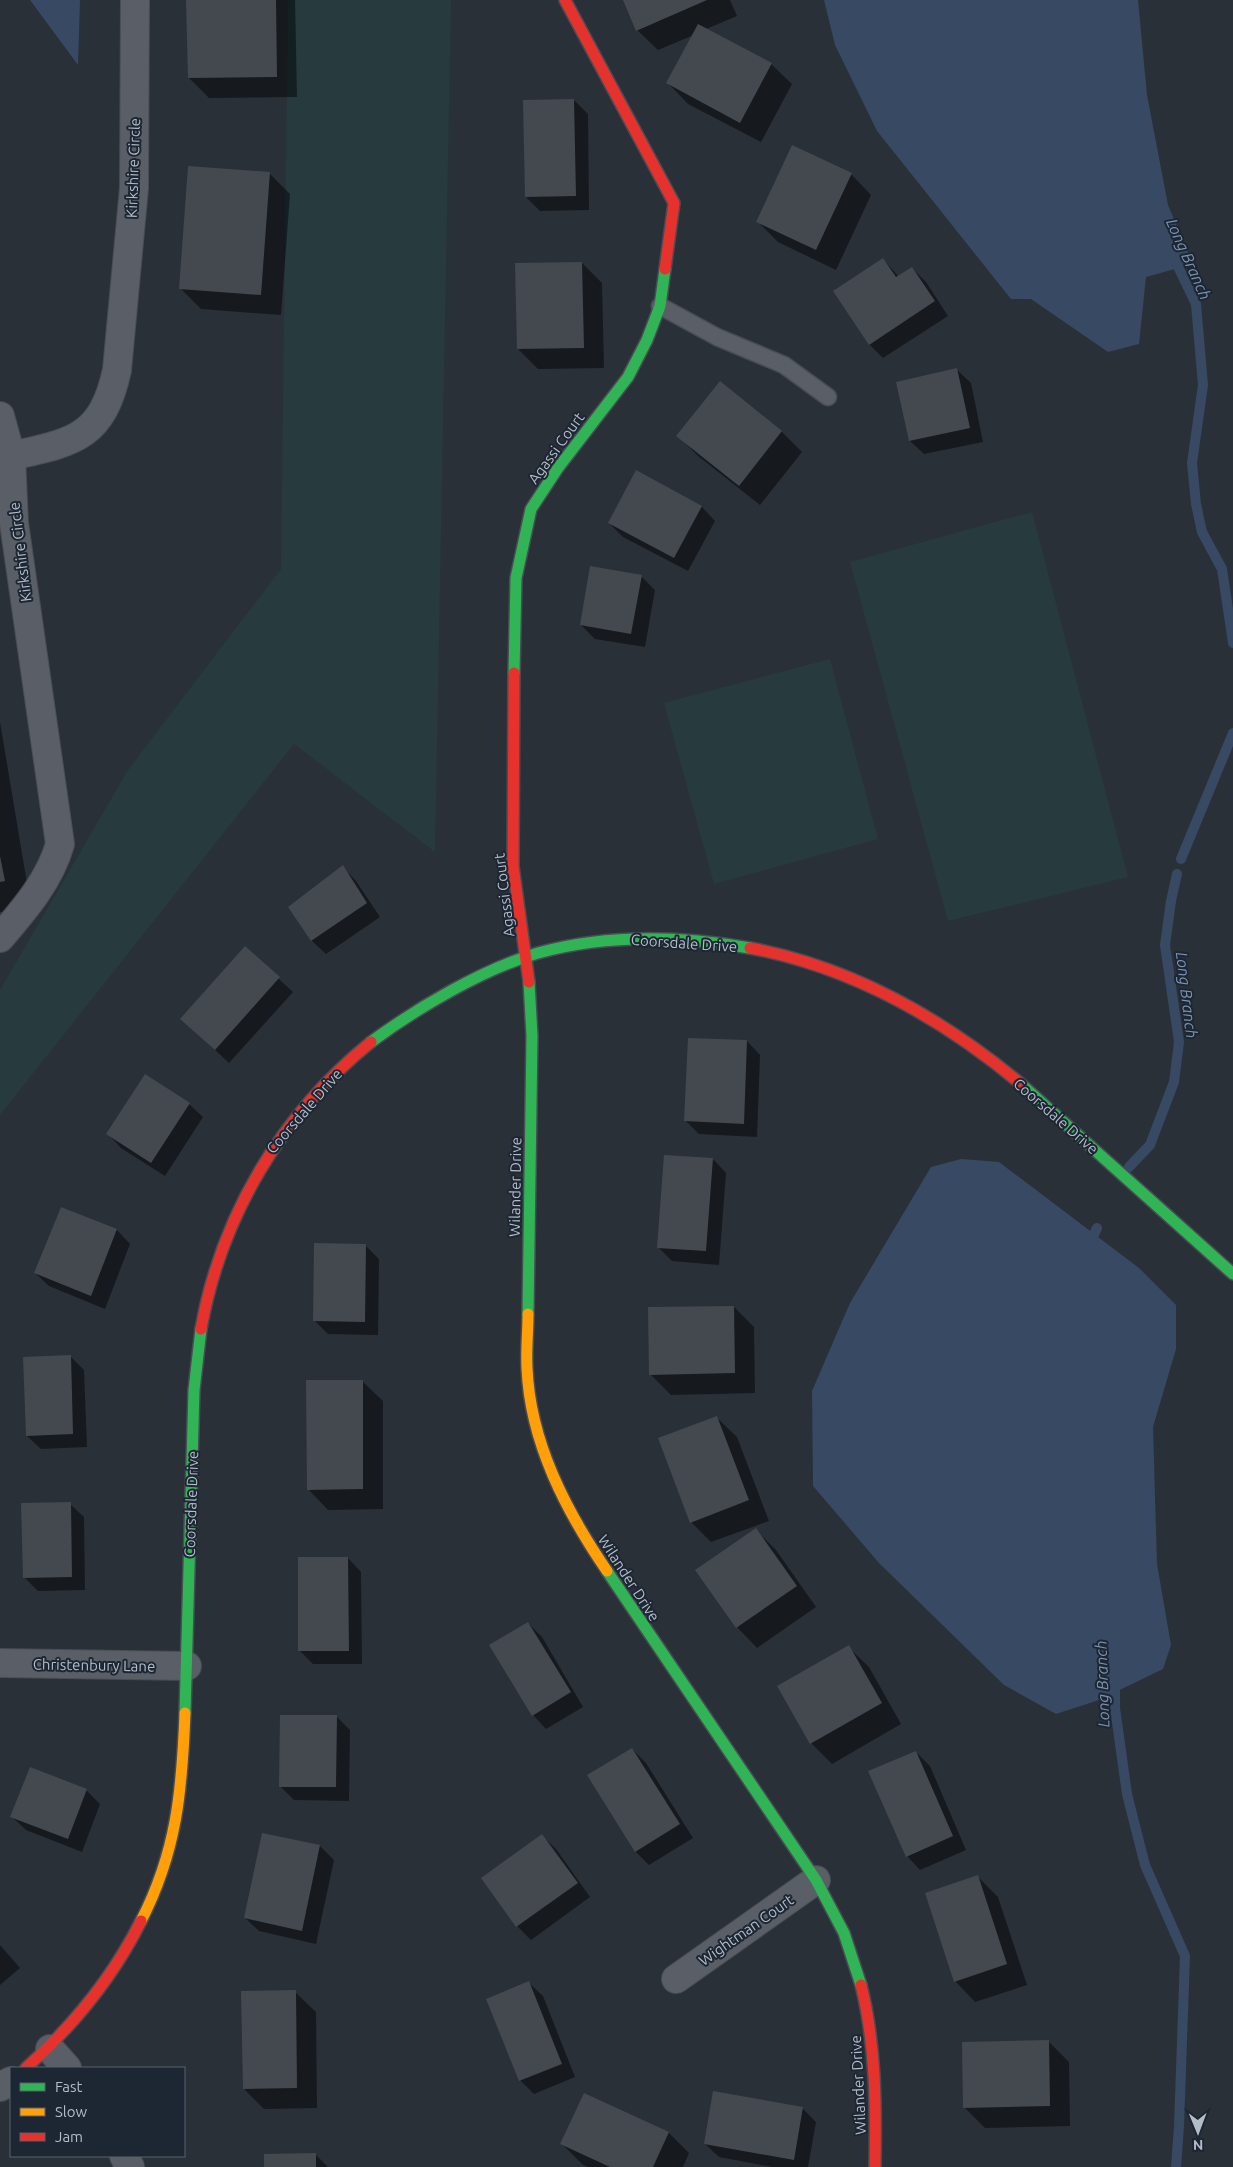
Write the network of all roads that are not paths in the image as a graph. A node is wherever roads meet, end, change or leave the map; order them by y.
1 (134, 0) edge
2 (565, 0) edge
3 (660, 306) junction
4 (828, 396) dead end
5 (0, 416) edge
6 (11, 456) junction
7 (0, 938) edge
8 (527, 955) junction
9 (1233, 1274) edge
10 (0, 1663) edge
11 (187, 1666) junction
12 (816, 1880) junction
13 (676, 1979) dead end
14 (59, 2058) edge
15 (29, 2067) edge
16 (875, 2167) edge

1 - 6 street, Kirkshire Circle
2 - 3 street, Agassi Court
3 - 4 lane
3 - 8 street, Agassi Court
5 - 6 street
6 - 7 street, Kirkshire Circle
8 - 9 street, Coorsdale Drive
8 - 11 street, Coorsdale Drive
8 - 12 street, Wilander Drive
10 - 11 street, Christenbury Lane
11 - 14 street, Coorsdale Drive
12 - 13 street, Wightman Court
12 - 16 street, Wilander Drive
14 - 15 street, Coorsdale Drive

